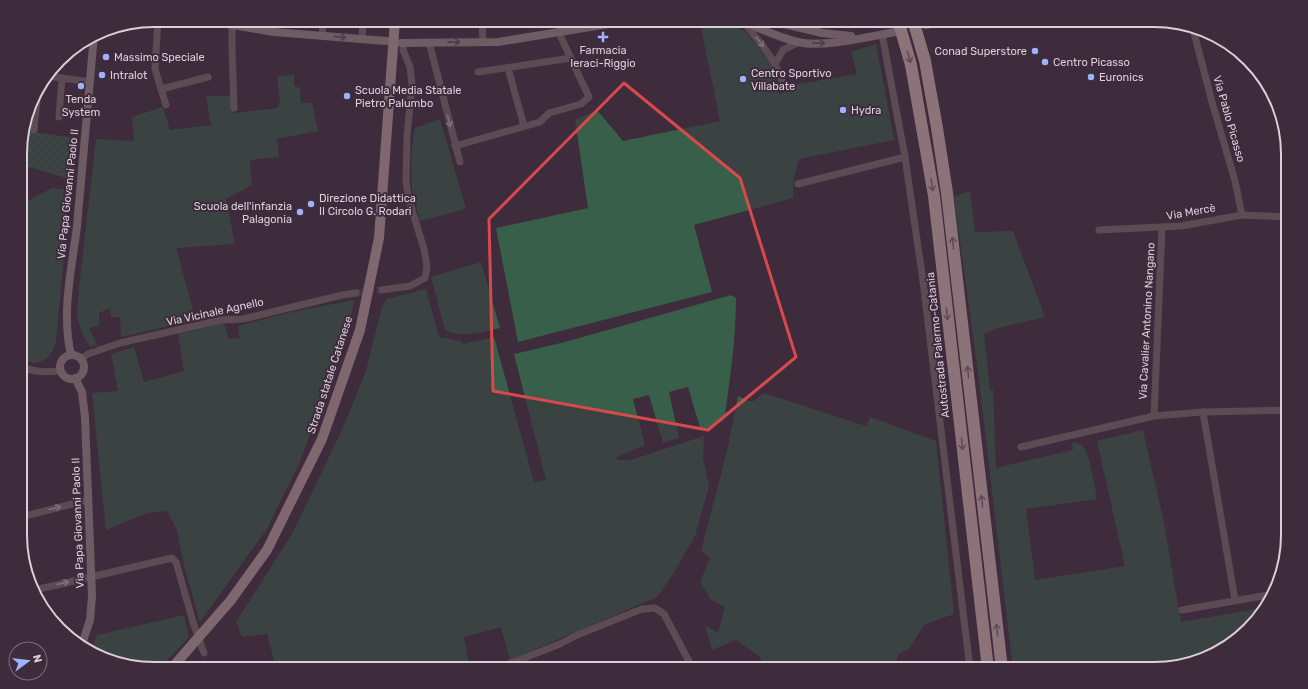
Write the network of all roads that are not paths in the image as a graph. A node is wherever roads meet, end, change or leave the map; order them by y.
1 (158, 27) edge
2 (232, 27) edge
3 (251, 27) edge
4 (274, 27) edge
5 (323, 27) edge
6 (363, 27) edge
7 (394, 27) edge
8 (482, 27) edge
9 (589, 27) edge
10 (748, 27) edge
11 (756, 27) edge
12 (777, 27) edge
13 (795, 27) edge
14 (900, 27) edge
15 (915, 27) edge
16 (803, 29) junction
17 (274, 32) junction
18 (559, 32) junction
19 (894, 32) dead end
20 (1193, 33) edge
21 (882, 34) junction
22 (774, 35) junction
23 (322, 36) junction
24 (870, 36) junction
25 (362, 39) junction
26 (386, 41) dead end
27 (93, 42) edge
28 (429, 42) junction
29 (483, 42) junction
30 (799, 42) junction
31 (403, 43) joint
32 (571, 58) junction
33 (775, 64) junction
34 (508, 68) junction
35 (478, 72) dead end
36 (53, 77) edge
37 (208, 77) dead end
38 (62, 78) junction
39 (90, 82) junction
40 (784, 87) dead end
41 (161, 89) junction
42 (166, 105) dead end
43 (36, 108) edge
44 (234, 108) dead end
45 (59, 117) dead end
46 (30, 126) edge
47 (524, 126) junction
48 (455, 146) junction
49 (905, 157) junction
50 (460, 162) dead end
51 (798, 184) dead end
52 (1242, 215) junction
53 (1281, 217) edge
54 (1162, 228) junction
55 (1099, 230) dead end
56 (382, 290) tunnel mouth
57 (356, 293) tunnel mouth
58 (71, 355) junction
59 (81, 359) junction
60 (27, 369) edge
61 (61, 370) junction
62 (75, 378) junction
63 (1281, 410) edge
64 (1203, 412) junction
65 (1154, 416) junction
66 (1021, 447) dead end
67 (88, 500) junction
68 (27, 515) edge
69 (92, 576) junction
70 (39, 589) edge
71 (1266, 595) edge
72 (1235, 600) junction
73 (1182, 610) dead end
74 (83, 641) edge
75 (204, 653) dead end
76 (177, 662) edge
77 (514, 662) edge
78 (689, 662) edge
79 (969, 662) edge
80 (987, 662) edge
81 (1001, 662) edge

1 - 41 street
2 - 44 street
3 - 17 street
4 - 17 street
5 - 23 street
6 - 25 street
7 - 76 main road, Strada statale Catanese
8 - 29 street
9 - 18 street
10 -> 33 street
11 - 22 street
12 - 22 street
13 - 16 street
14 -> 80 highway, Autostrada Palermo-Catania
81 -> 15 highway
16 - 24 street
16 - 30 street
17 - 23 street
18 - 29 street
18 - 32 street
19 - 21 street
20 - 52 street, Via Pablo Picasso
21 - 24 street
21 - 49 street
22 - 30 street
23 -> 25 street
30 -> 24 street
25 - 26 street
27 - 39 street, Via Papa Giovanni Paolo II
28 -> 29 street
28 - 31 street
28 -> 48 street
30 - 33 street
31 - 56 street
32 - 34 street
32 - 47 street
33 - 40 street
34 - 35 street
34 - 47 street
36 - 38 street
37 - 41 street
38 - 39 street
38 - 45 street
39 - 58 street, Via Papa Giovanni Paolo II
41 - 42 street
43 - 46 street
47 - 48 street
48 - 50 street
49 - 51 street
49 - 79 street
52 - 53 street, Via Mercè
52 - 54 street, Via Mercè
54 - 55 street, Via Mercè
54 - 65 street, Via Cavalier Antonino Nangano
57 - 59 street, Via Vicinale Agnello
58 - 59 street
58 - 61 street
59 - 62 street
60 - 61 street
61 - 62 street
62 - 67 street, Via Papa Giovanni Paolo II
63 - 64 street
64 - 65 street
64 - 72 street
65 - 66 street
68 -> 67 street
67 - 69 street, Via Papa Giovanni Paolo II
70 -> 69 street
69 - 74 street, Via Papa Giovanni Paolo II
69 - 75 street
71 - 72 street
72 - 73 street
77 - 78 street

